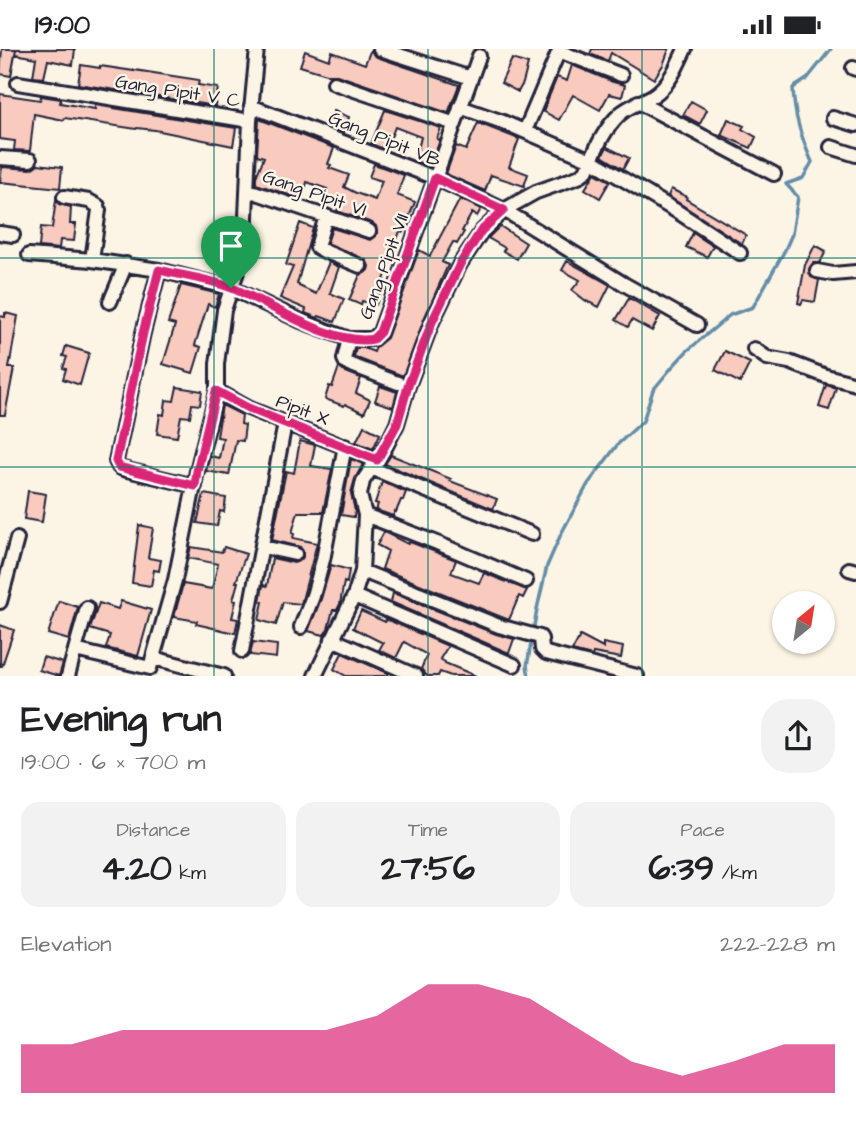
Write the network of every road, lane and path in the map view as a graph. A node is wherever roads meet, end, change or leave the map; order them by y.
1 (257, 49) edge
2 (380, 49) edge
3 (685, 49) edge
4 (479, 56) dead end
5 (621, 75) dead end
6 (471, 78) junction
7 (18, 83) dead end
8 (334, 83) dead end
9 (638, 102) junction
10 (251, 106) junction
11 (460, 107) junction
12 (833, 118) dead end
13 (250, 121) junction
14 (454, 124) junction
15 (856, 125) edge
16 (525, 131) junction
17 (831, 147) dead end
18 (856, 155) edge
19 (0, 158) edge
20 (30, 160) dead end
21 (590, 160) junction
22 (774, 174) dead end
23 (435, 178) junction
24 (248, 190) junction
25 (64, 197) dead end
26 (504, 210) junction
27 (326, 216) junction
28 (369, 231) dead end
29 (740, 253) dead end
30 (29, 255) dead end
31 (92, 260) junction
32 (125, 264) junction
33 (360, 266) dead end
34 (159, 270) junction
35 (817, 271) dead end
36 (856, 272) edge
37 (231, 288) junction
38 (110, 302) dead end
39 (697, 325) dead end
40 (349, 339) junction
41 (754, 349) dead end
42 (398, 383) dead end
43 (856, 384) edge
44 (216, 391) junction
45 (285, 423) junction
46 (345, 446) junction
47 (374, 464) junction
48 (195, 486) junction
49 (365, 515) junction
50 (532, 534) dead end
51 (17, 539) dead end
52 (262, 547) junction
53 (295, 554) dead end
54 (362, 571) junction
55 (526, 581) dead end
56 (1, 593) edge
57 (354, 596) junction
58 (87, 608) dead end
59 (301, 627) dead end
60 (332, 639) junction
61 (75, 650) junction
62 (242, 651) dead end
63 (514, 665) dead end
64 (151, 667) edge
65 (130, 670) edge
66 (68, 676) edge
67 (224, 676) edge
68 (315, 676) edge
69 (416, 676) edge
70 (637, 676) edge

1 - 10 street
2 - 6 street
3 - 9 street
4 - 6 street, Gang Pipit VII
5 - 16 street
6 - 11 street, Gang Pipit VII
7 - 13 street, Gang Pipit V C
8 - 14 street
9 - 21 street
9 - 22 street
10 - 13 street
10 - 23 street, Gang Pipit VB
11 - 14 street, Gang Pipit VII
11 - 16 street
12 - 15 street
13 - 24 street
14 - 23 street, Gang Pipit VII
16 - 21 street
17 - 18 street
19 - 20 street
21 - 26 street
21 - 29 street
23 - 26 street, Gang Pipit VB
23 - 40 street, Gang Pipit VII
24 - 27 street, Gang Pipit VI
24 - 37 street
25 - 31 street
26 - 39 street, Gang Pipit VB
26 - 47 street
27 - 28 street, Gang Pipit VI
27 - 33 street
30 - 31 street, Gang Pipit VII
31 - 32 street, Gang Pipit VII
32 - 34 street, Gang Pipit VII
32 - 38 street
34 - 37 street, Gang Pipit VII
34 - 48 street
35 - 36 street
37 - 40 street, Gang Pipit VII
37 - 44 street
40 - 42 street
41 - 43 street
44 - 45 street, Pipit X
44 - 48 street
45 - 46 street, Pipit X
45 - 52 street
46 - 47 street, Pipit X
46 - 59 street
47 - 49 street
47 - 50 street, Pipit X
48 - 64 street
49 - 54 street
49 - 55 street
51 - 56 street
52 - 53 street
52 - 62 street
54 - 57 street
54 - 70 street
57 - 60 street
57 - 63 street
58 - 61 street
60 - 68 street
60 - 69 street
61 - 65 street
61 - 66 street
64 - 65 street
64 - 67 street

